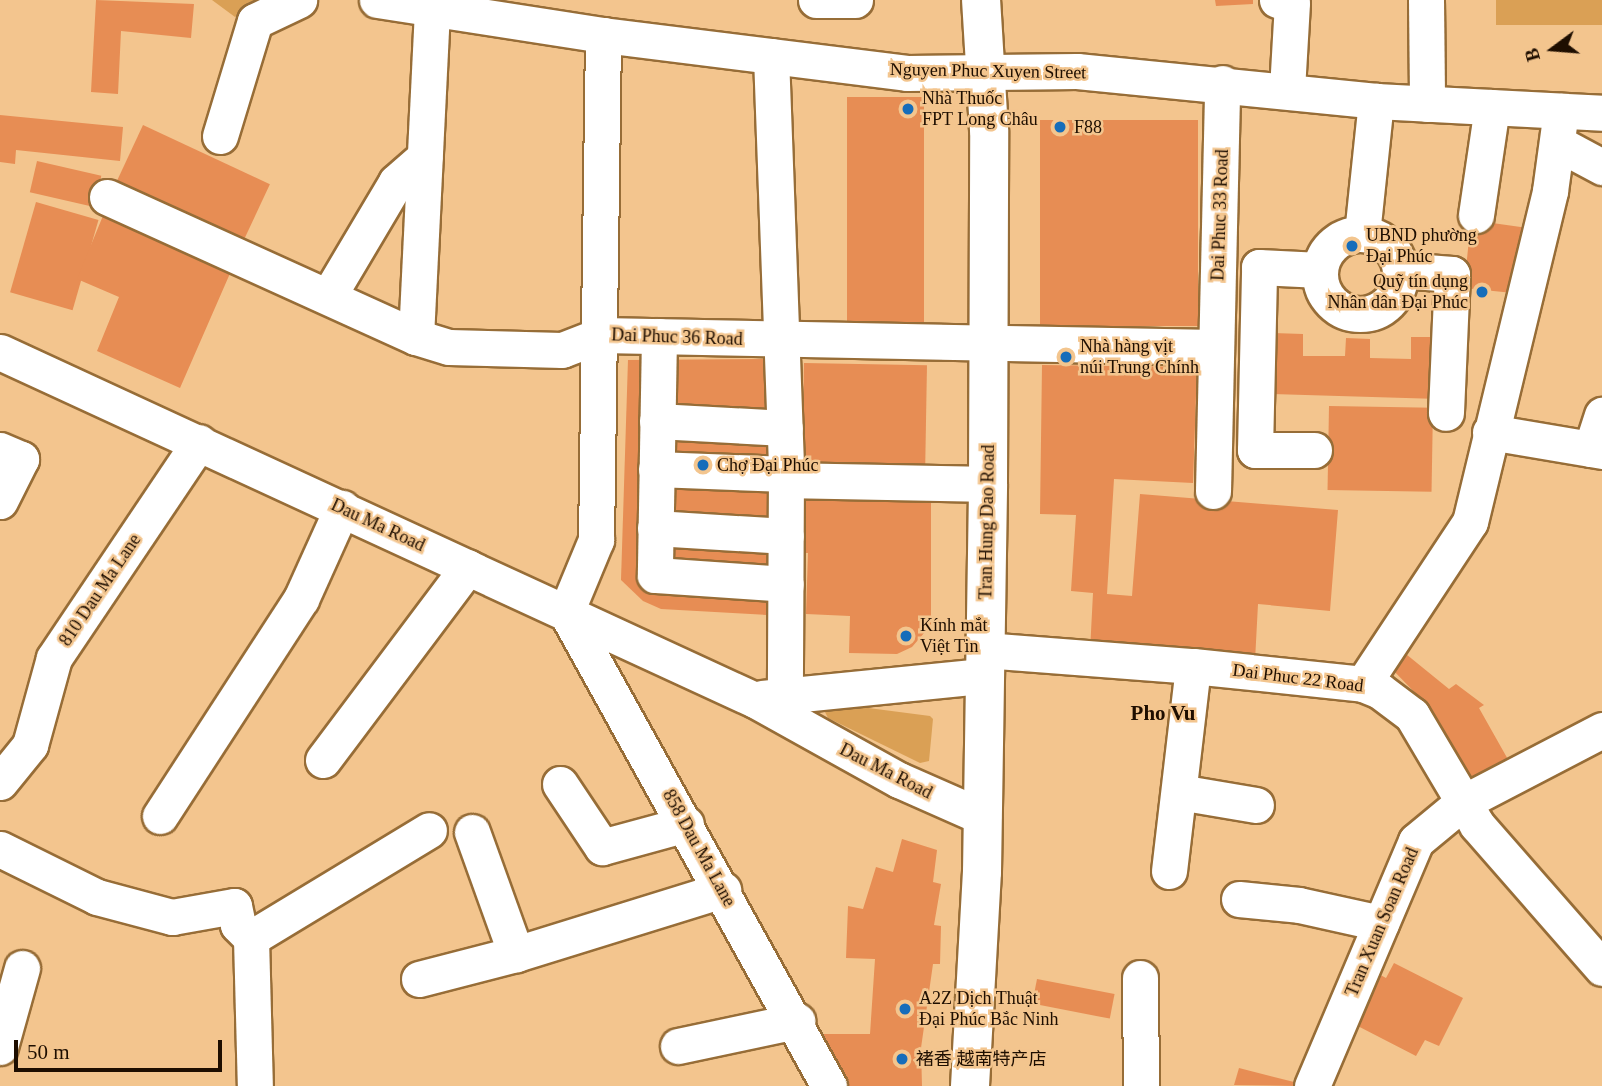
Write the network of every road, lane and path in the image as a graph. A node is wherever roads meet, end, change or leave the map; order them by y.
1 (299, 0) edge
2 (377, 0) edge
3 (816, 0) edge
4 (855, 0) edge
5 (981, 0) edge
6 (1277, 0) edge
7 (1426, 0) edge
8 (432, 8) junction
9 (255, 10) edge
10 (603, 35) junction
11 (771, 56) junction
12 (986, 75) junction
13 (1222, 83) junction
14 (1287, 91) junction
15 (1376, 101) junction
16 (1427, 104) junction
17 (1492, 107) junction
18 (1602, 113) edge
19 (1560, 127) junction
20 (220, 136) dead end
21 (425, 157) junction
22 (1602, 167) edge
23 (107, 197) dead end
24 (1476, 215) dead end
25 (1362, 234) junction
26 (1401, 270) junction
27 (1320, 271) junction
28 (329, 295) junction
29 (601, 335) junction
30 (659, 336) junction
31 (416, 337) junction
32 (782, 339) junction
33 (988, 344) junction
34 (1216, 347) junction
35 (0, 352) edge
36 (1446, 413) dead end
37 (1602, 415) edge
38 (657, 421) junction
39 (785, 428) junction
40 (1490, 432) junction
41 (199, 442) junction
42 (0, 450) edge
43 (1314, 450) dead end
44 (1597, 450) edge
45 (656, 469) junction
46 (786, 477) junction
47 (988, 484) junction
48 (1213, 491) dead end
49 (0, 501) edge
50 (342, 508) junction
51 (655, 528) junction
52 (786, 536) junction
53 (468, 566) junction
54 (786, 584) junction
55 (566, 612) junction
56 (984, 663) junction
57 (1193, 666) junction
58 (1363, 684) junction
59 (770, 697) junction
60 (1602, 730) edge
61 (323, 760) dead end
62 (0, 782) edge
63 (560, 784) dead end
64 (1179, 792) junction
65 (1462, 803) junction
66 (1256, 805) dead end
67 (160, 816) dead end
68 (983, 817) junction
69 (686, 824) junction
70 (429, 830) dead end
71 (472, 832) dead end
72 (0, 849) edge
73 (1169, 871) dead end
74 (723, 890) junction
75 (1239, 898) dead end
76 (1381, 923) junction
77 (251, 938) junction
78 (516, 954) junction
79 (22, 968) dead end
80 (1602, 968) edge
81 (1140, 978) dead end
82 (419, 979) dead end
83 (797, 1021) junction
84 (678, 1046) dead end
85 (0, 1047) edge
86 (255, 1086) edge
87 (829, 1086) edge
88 (971, 1086) edge
89 (1141, 1086) edge
90 (1312, 1086) edge

1 - 9 street
2 - 8 street, Nguyen Phuc Xuyen Street
3 - 4 street
5 - 12 main road, Tran Hung Dao Road
6 - 14 street
7 - 16 street
8 - 10 street, Nguyen Phuc Xuyen Street
8 - 21 street
9 - 20 street
10 - 11 street, Nguyen Phuc Xuyen Street
10 - 29 street
11 - 12 street, Nguyen Phuc Xuyen Street
11 - 32 street
12 - 13 street, Nguyen Phuc Xuyen Street
12 - 33 main road, Tran Hung Dao Road
13 - 14 street, Nguyen Phuc Xuyen Street
13 - 34 street, Dai Phuc 33 Road
14 - 15 street, Nguyen Phuc Xuyen Street
15 - 16 street, Nguyen Phuc Xuyen Street
15 - 25 street
16 - 17 street, Nguyen Phuc Xuyen Street
17 - 19 street, Nguyen Phuc Xuyen Street
17 - 24 street
18 - 19 street, Nguyen Phuc Xuyen Street
19 - 22 street
19 - 40 street
21 - 28 street
21 - 31 street
23 - 28 street, Dai Phuc 36 Road
25 - 26 street
25 - 27 street
26 - 27 street
26 - 36 street
27 - 43 street
28 - 31 street, Dai Phuc 36 Road
29 - 30 street, Dai Phuc 36 Road
29 - 31 street, Dai Phuc 36 Road
29 - 55 street
30 - 32 street, Dai Phuc 36 Road
30 - 38 street
32 - 33 street, Dai Phuc 36 Road
32 - 39 street
33 - 34 street
33 - 47 main road, Tran Hung Dao Road
34 - 48 street, Dai Phuc 33 Road
35 - 41 street, Dau Ma Road
37 - 44 street
38 - 39 street
38 - 45 street
39 - 46 street
40 - 44 street
40 - 58 street
41 - 50 street, Dau Ma Road
41 - 62 street, 810 Dau Ma Lane
42 - 49 street
45 - 46 street
45 - 51 street
46 - 47 street
46 - 52 street
47 - 56 main road, Tran Hung Dao Road
50 - 53 street, Dau Ma Road
50 - 67 street
51 - 52 street
51 - 54 street
52 - 54 street
53 - 55 street, Dau Ma Road
53 - 61 street
54 - 59 street
55 - 59 street, Dau Ma Road
55 - 69 street, 858 Dau Ma Lane
56 - 57 street, Dai Phuc 22 Road
56 - 59 street
56 - 68 main road, Tran Hung Dao Road
57 - 58 street, Dai Phuc 22 Road
57 - 64 street
58 - 65 street, Dai Phuc 22 Road
59 - 68 street, Dau Ma Road
60 - 65 street, Tran Xuan Soan Road
63 - 69 street
64 - 66 street
64 - 73 street
65 - 76 street, Tran Xuan Soan Road
65 - 80 street, Dai Phuc 22 Road
68 - 88 main road, Tran Hung Dao Road
69 - 74 street, 858 Dau Ma Lane
70 - 77 street
71 - 78 street
72 - 77 street
74 - 78 street
74 - 83 street, 858 Dau Ma Lane
75 - 76 street
76 - 90 street, Tran Xuan Soan Road
77 - 86 street
78 - 82 street
79 - 85 street
81 - 89 street
83 - 84 street
83 - 87 street, 858 Dau Ma Lane

